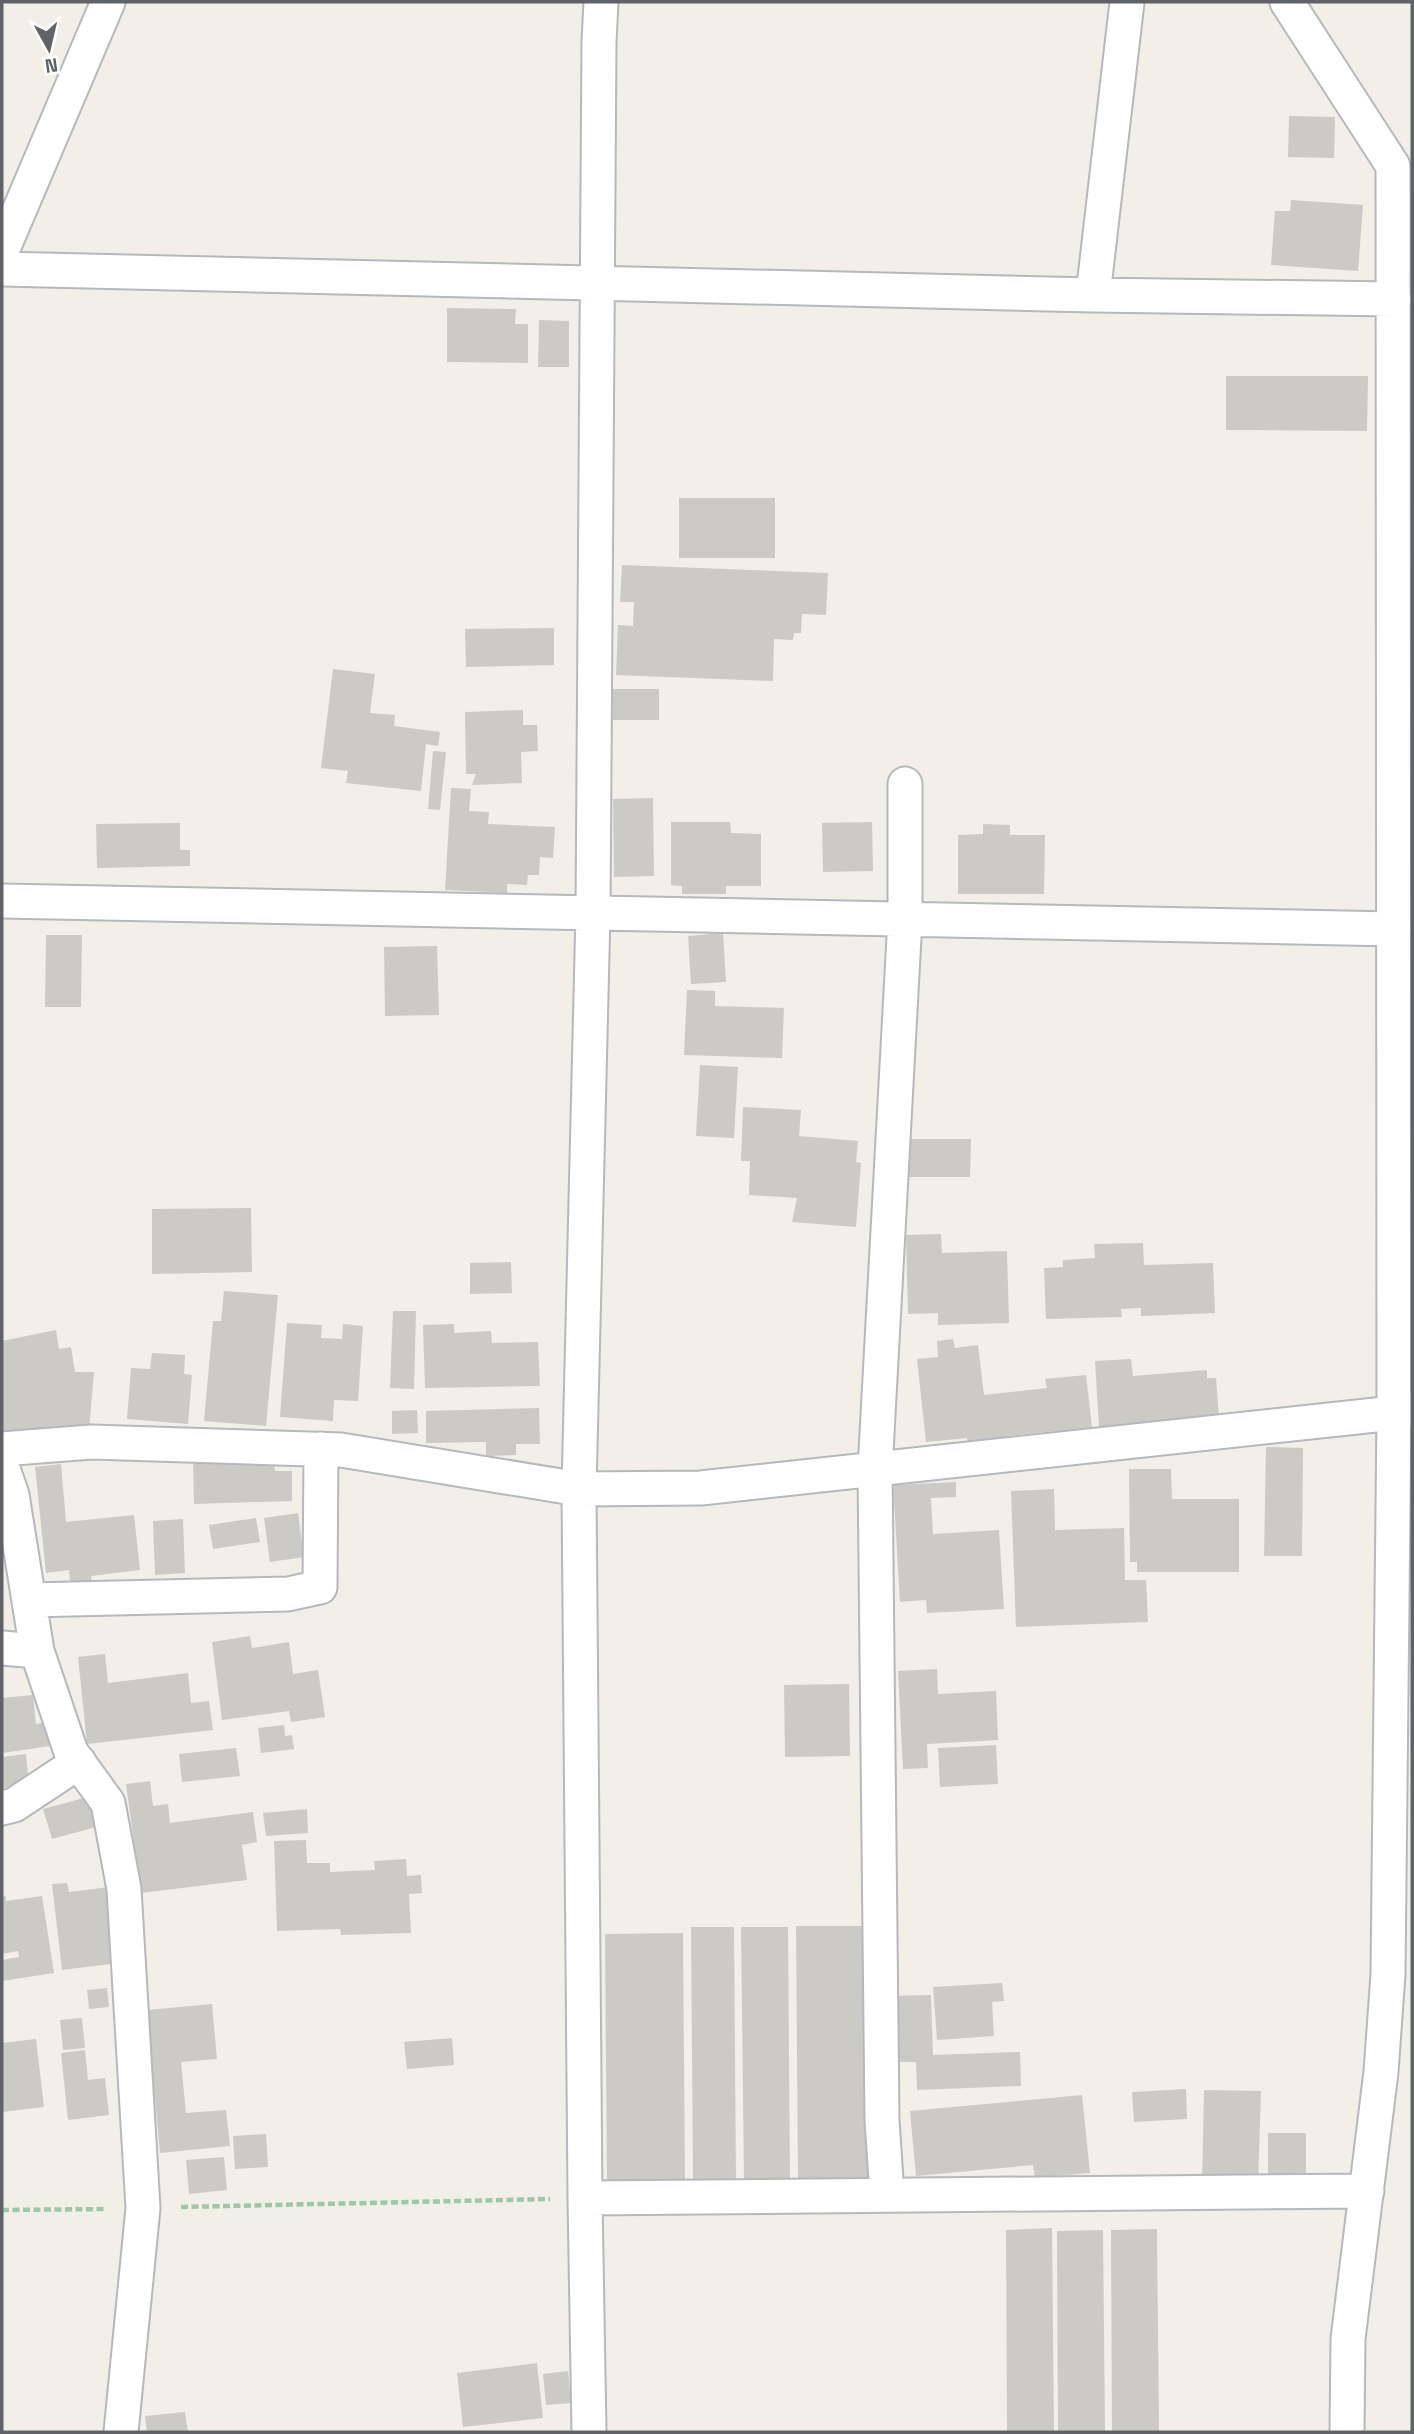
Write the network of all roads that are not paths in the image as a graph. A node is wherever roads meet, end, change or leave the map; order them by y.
1 (108, 2) edge
2 (601, 2) edge
3 (1127, 2) edge
4 (1287, 2) edge
5 (2, 251) edge
6 (2, 269) edge
7 (598, 283) junction
8 (1094, 295) junction
9 (1394, 299) junction
10 (905, 784) dead end
11 (2, 901) edge
12 (593, 913) junction
13 (905, 919) junction
14 (1394, 929) junction
15 (1403, 1411) edge
16 (2, 1449) edge
17 (321, 1449) junction
18 (2, 1466) edge
19 (875, 1470) junction
20 (579, 1489) junction
21 (29, 1600) junction
22 (2, 1648) edge
23 (37, 1651) junction
24 (79, 1762) junction
25 (2, 1808) edge
26 (1367, 2191) junction
27 (887, 2195) junction
28 (585, 2198) junction
29 (121, 2432) edge
30 (589, 2432) edge
31 (1347, 2432) edge

1 - 5 street
2 - 7 street
3 - 8 street
4 - 9 street
6 - 7 street
7 - 8 street
7 - 12 street
8 - 9 street
9 - 14 street
10 - 13 street
11 - 12 street
12 - 13 street
12 - 20 street
13 - 14 street
13 - 19 street
14 - 15 street
15 - 19 street
15 - 26 street
16 - 17 street
17 - 20 street
17 - 21 street
18 - 21 street
19 - 20 street
19 - 27 street
20 - 28 street
21 - 23 street
22 - 23 street
23 - 24 street
24 - 25 street
24 - 29 street
26 - 27 street
26 - 31 street
27 - 28 street
28 - 30 street

